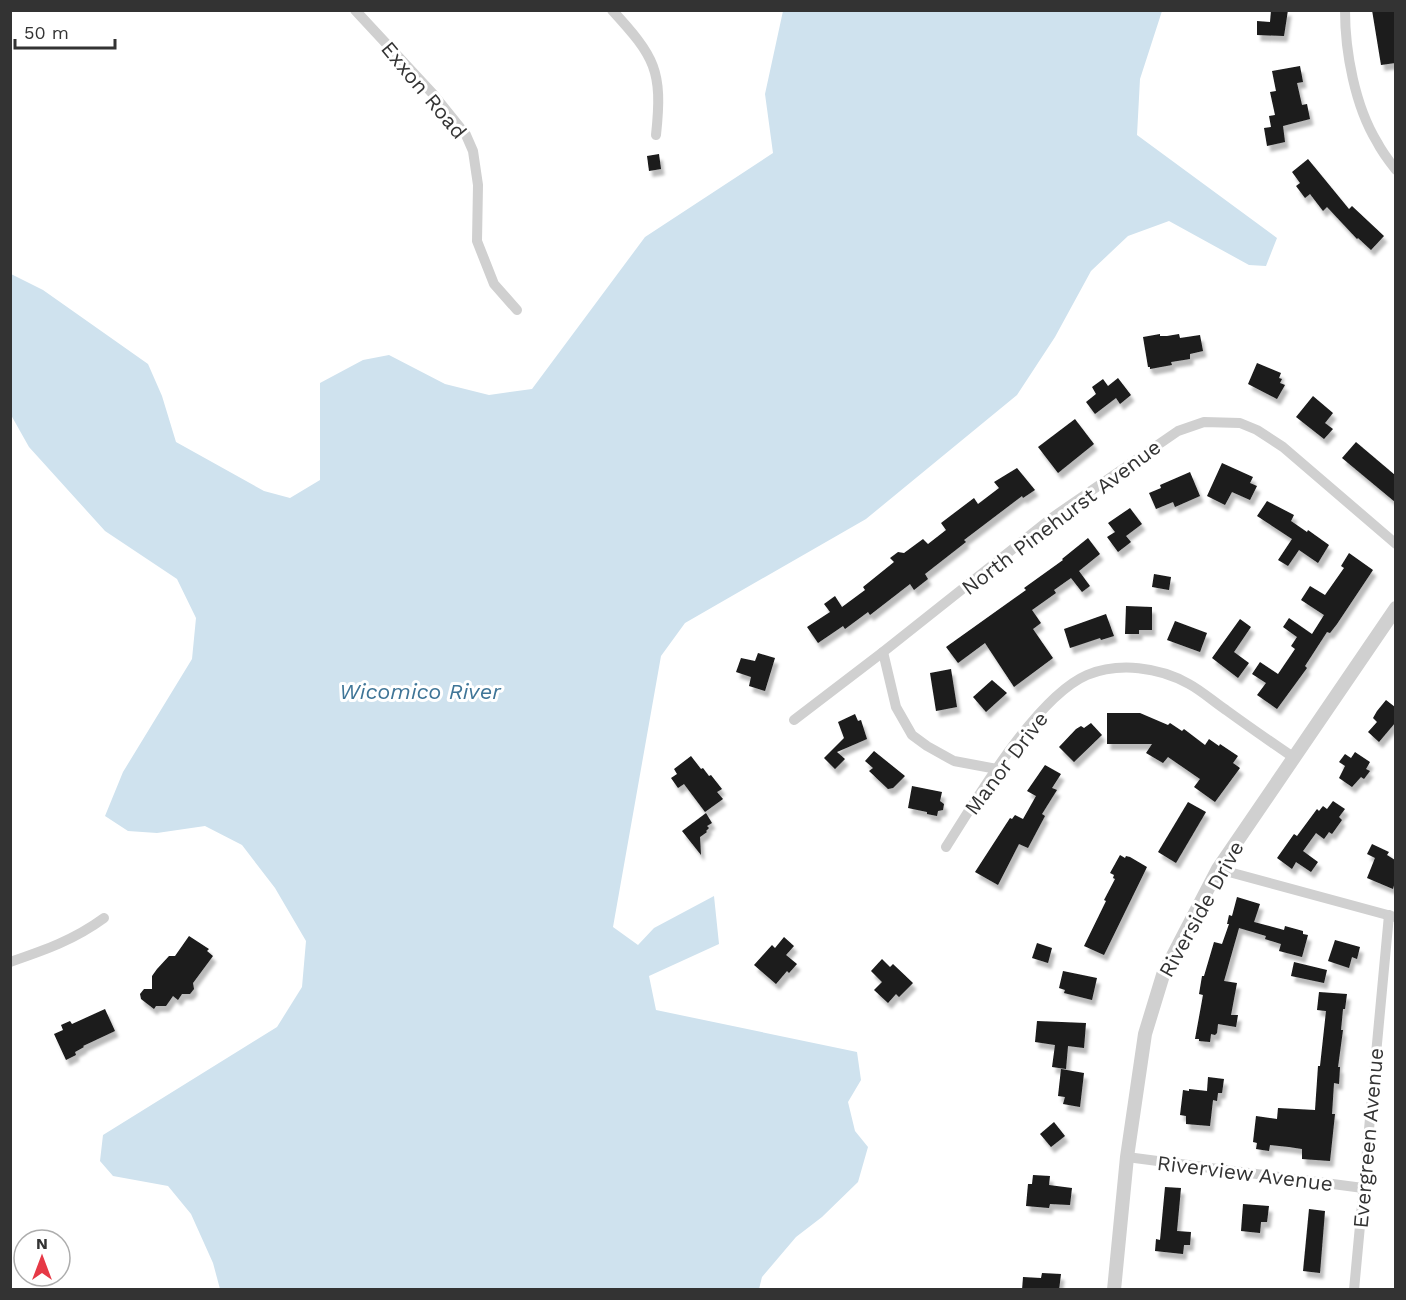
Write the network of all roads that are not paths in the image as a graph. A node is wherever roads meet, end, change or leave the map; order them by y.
1 (355, 10) edge
2 (612, 10) edge
3 (1345, 10) edge
4 (656, 135) dead end
5 (1395, 170) edge
6 (517, 310) dead end
7 (1395, 544) edge
8 (1395, 608) edge
9 (883, 652) junction
10 (794, 720) dead end
11 (1293, 758) junction
12 (996, 768) junction
13 (946, 847) dead end
14 (1218, 869) junction
15 (1392, 916) edge
16 (104, 918) dead end
17 (10, 962) edge
18 (1127, 1157) junction
19 (1363, 1188) junction
20 (1114, 1290) edge
21 (1354, 1290) edge

1 - 6 street, Exxon Road
2 - 4 street
3 - 5 street
7 - 9 street, North Pinehurst Avenue
8 - 11 street, Riverside Drive
9 - 10 street, North Pinehurst Avenue
9 - 12 street
11 - 12 street, Manor Drive
11 - 14 street, Riverside Drive
12 - 13 street, Manor Drive
14 - 15 street
14 - 18 street, Riverside Drive
15 - 19 street, Evergreen Avenue
16 - 17 street
18 - 19 street, Riverview Avenue
18 - 20 street, Riverside Drive
19 - 21 street, Evergreen Avenue

